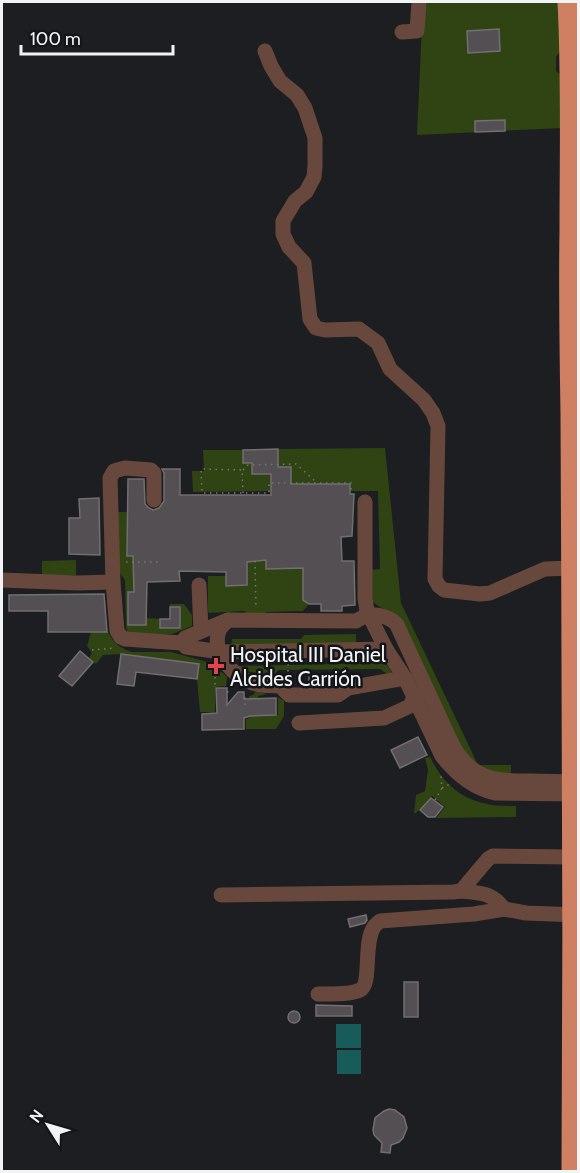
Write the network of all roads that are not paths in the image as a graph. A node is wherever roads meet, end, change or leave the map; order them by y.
1 (419, 2) edge
2 (568, 2) edge
3 (402, 32) dead end
4 (265, 51) dead end
5 (574, 64) edge
6 (574, 172) edge
7 (574, 235) edge
8 (575, 340) edge
9 (575, 419) edge
10 (154, 500) dead end
11 (365, 502) dead end
12 (575, 508) edge
13 (570, 568) junction
14 (2, 580) edge
15 (113, 582) junction
16 (199, 585) dead end
17 (369, 615) junction
18 (228, 620) junction
19 (201, 631) junction
20 (182, 643) junction
21 (386, 649) junction
22 (218, 659) junction
23 (575, 677) edge
24 (405, 678) junction
25 (422, 695) junction
26 (299, 723) dead end
27 (575, 788) edge
28 (572, 857) junction
29 (461, 891) junction
30 (221, 895) dead end
31 (504, 909) junction
32 (575, 915) edge
33 (318, 994) dead end
34 (575, 1079) edge
35 (572, 1172) edge

1 - 3 street
2 - 5 highway
4 - 13 street
5 - 6 highway
6 - 7 highway
7 - 8 highway
8 - 9 highway
9 - 12 highway
10 - 15 street
11 - 17 street
12 - 13 highway
13 - 23 highway
14 - 15 street
15 - 20 street
16 - 19 street
17 - 18 street
17 - 21 street
17 - 25 street
18 - 19 street
18 - 22 street
19 - 20 street
20 - 22 street
21 - 22 street
21 - 24 street
22 - 24 street
23 - 27 highway
24 - 25 street
25 - 26 street
25 - 27 street
27 - 28 highway
28 - 29 street
28 - 32 highway
29 - 30 street
29 - 31 street
31 - 32 street
31 - 33 street
32 - 34 highway
34 - 35 highway

